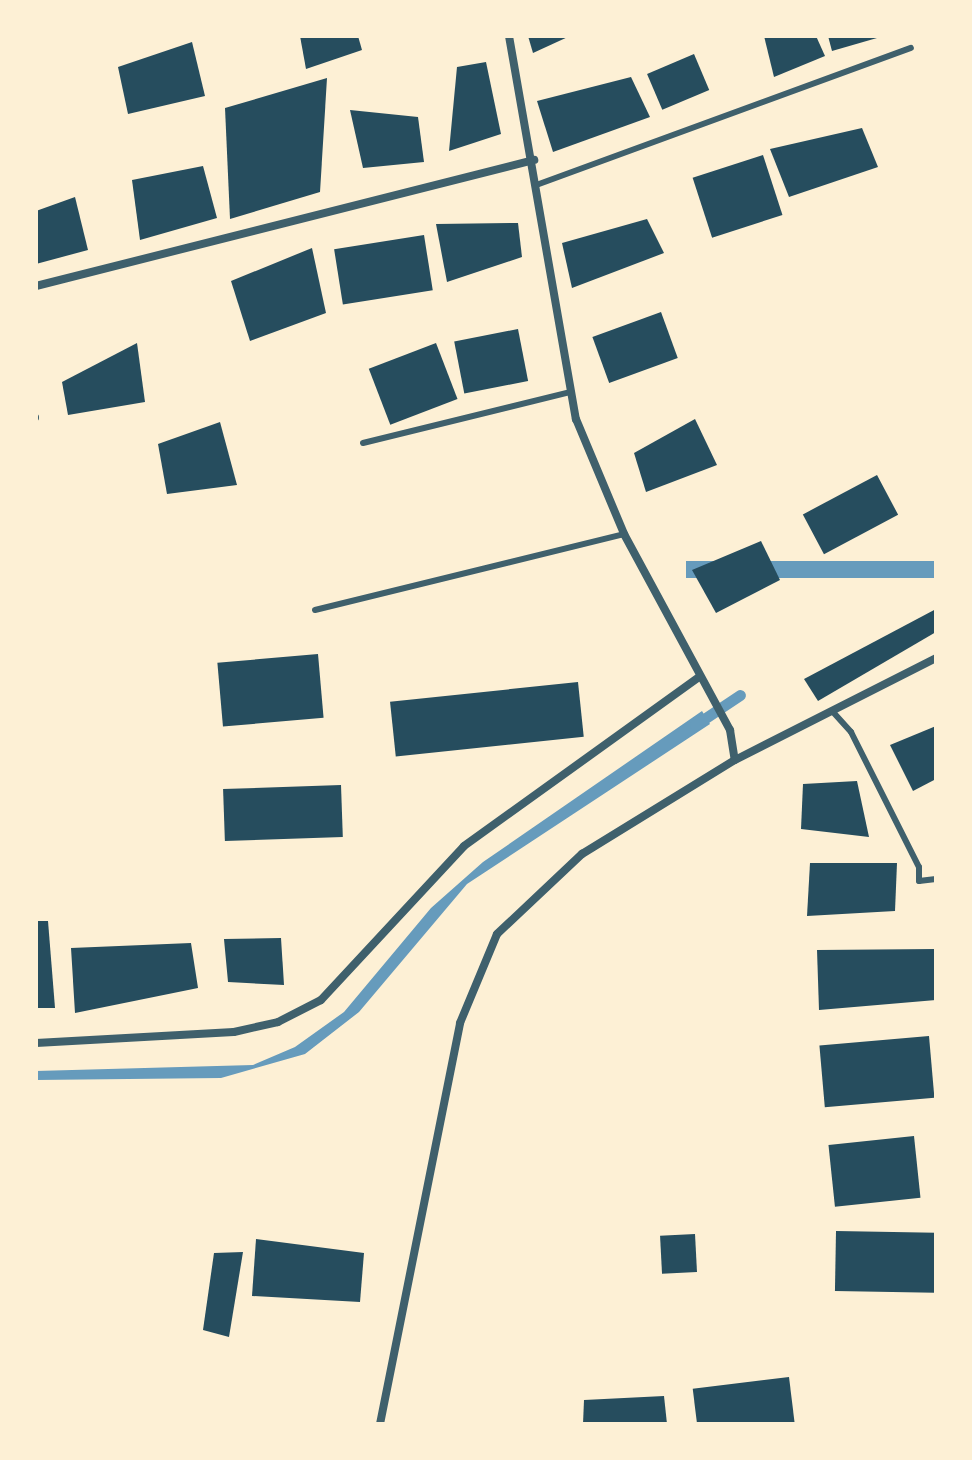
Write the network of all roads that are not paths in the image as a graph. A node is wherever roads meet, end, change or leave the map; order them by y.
1 (509, 36) edge
2 (911, 48) dead end
3 (534, 160) junction
4 (539, 184) junction
5 (36, 286) edge
6 (570, 392) junction
7 (363, 443) dead end
8 (624, 534) junction
9 (315, 610) dead end
10 (936, 658) edge
11 (699, 677) junction
12 (833, 712) junction
13 (735, 760) junction
14 (936, 879) edge
15 (36, 1043) edge
16 (380, 1424) edge

1 - 3 street
2 - 4 lane
3 - 4 street
3 - 5 street
4 - 6 street
6 - 7 lane
6 - 8 street
8 - 9 lane
8 - 11 street
10 - 12 street
11 - 13 street
11 - 15 street
12 - 13 street
12 - 14 lane
13 - 16 street

